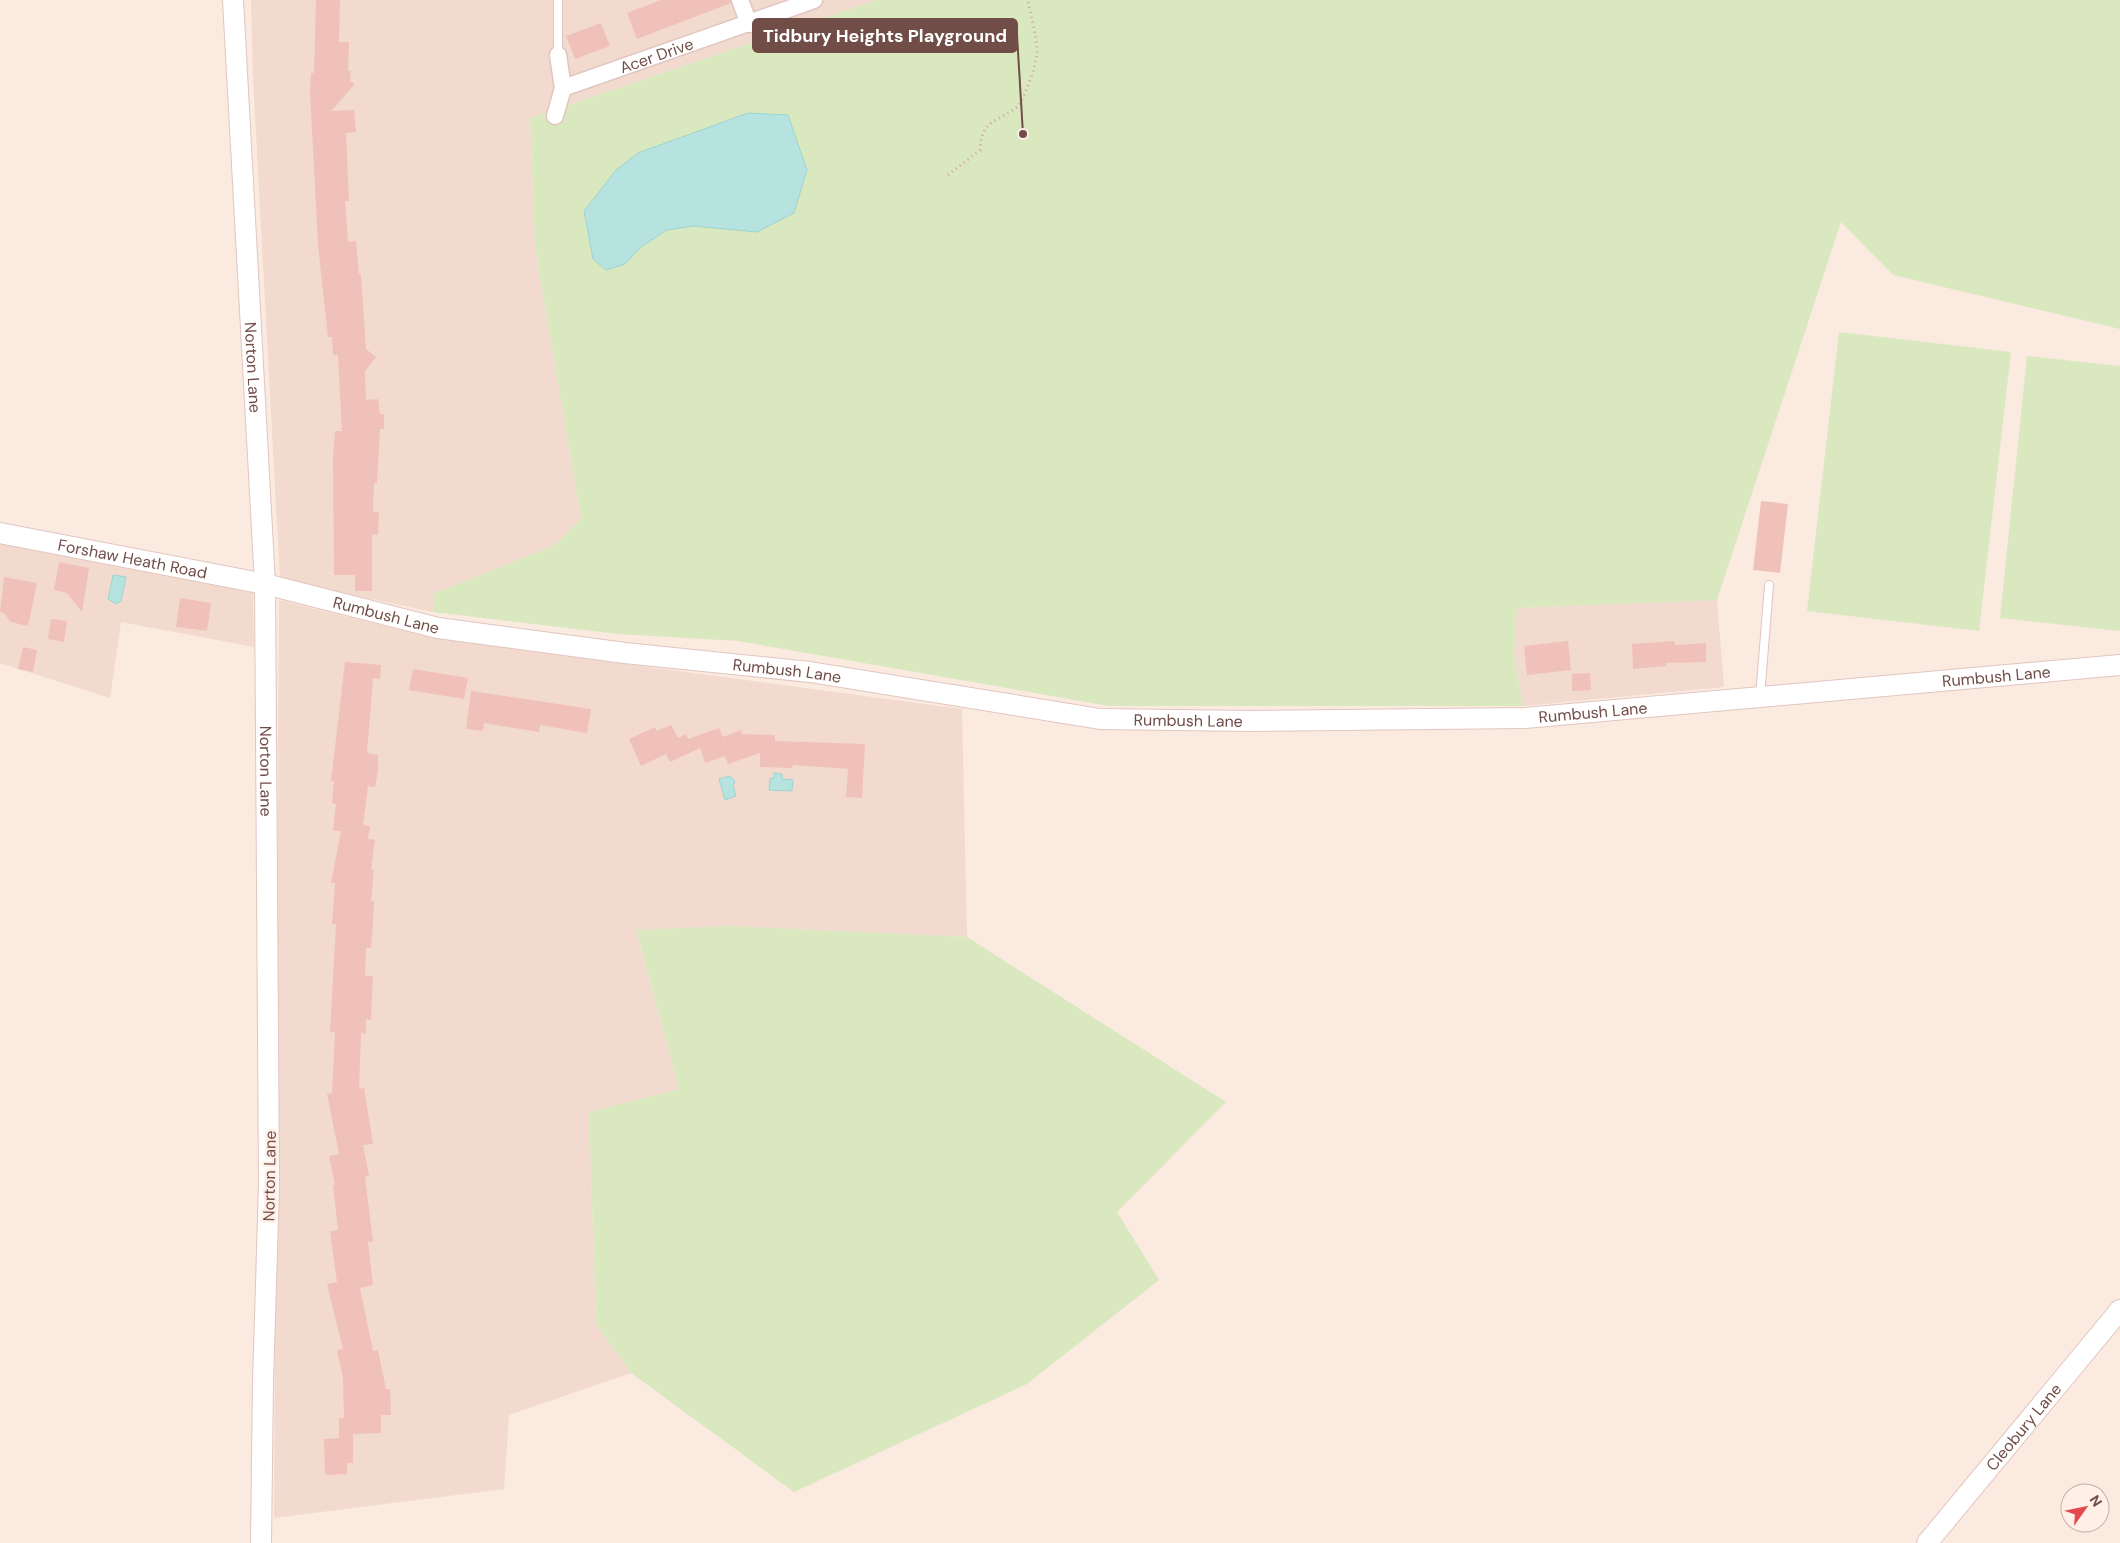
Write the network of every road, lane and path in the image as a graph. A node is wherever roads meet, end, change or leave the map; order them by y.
1 (233, 0) edge
2 (558, 0) edge
3 (740, 0) edge
4 (814, 0) edge
5 (1028, 0) edge
6 (749, 24) junction
7 (558, 55) joint
8 (563, 88) junction
9 (555, 116) dead end
10 (948, 175) dead end
11 (0, 533) edge
12 (265, 584) junction
13 (1769, 585) dead end
14 (2120, 665) edge
15 (1760, 697) junction
16 (2120, 1310) edge
17 (261, 1543) edge
18 (1927, 1543) edge

1 - 12 street, Norton Lane
2 - 7 lane
3 - 6 street
4 - 6 street, Acer Drive
5 - 10 path
6 - 8 street, Acer Drive
7 - 8 street
8 - 9 street
11 - 12 street, Forshaw Heath Road
12 - 15 street, Rumbush Lane
12 - 17 street, Norton Lane
13 - 15 lane
14 - 15 street, Rumbush Lane
16 - 18 street, Cleobury Lane

